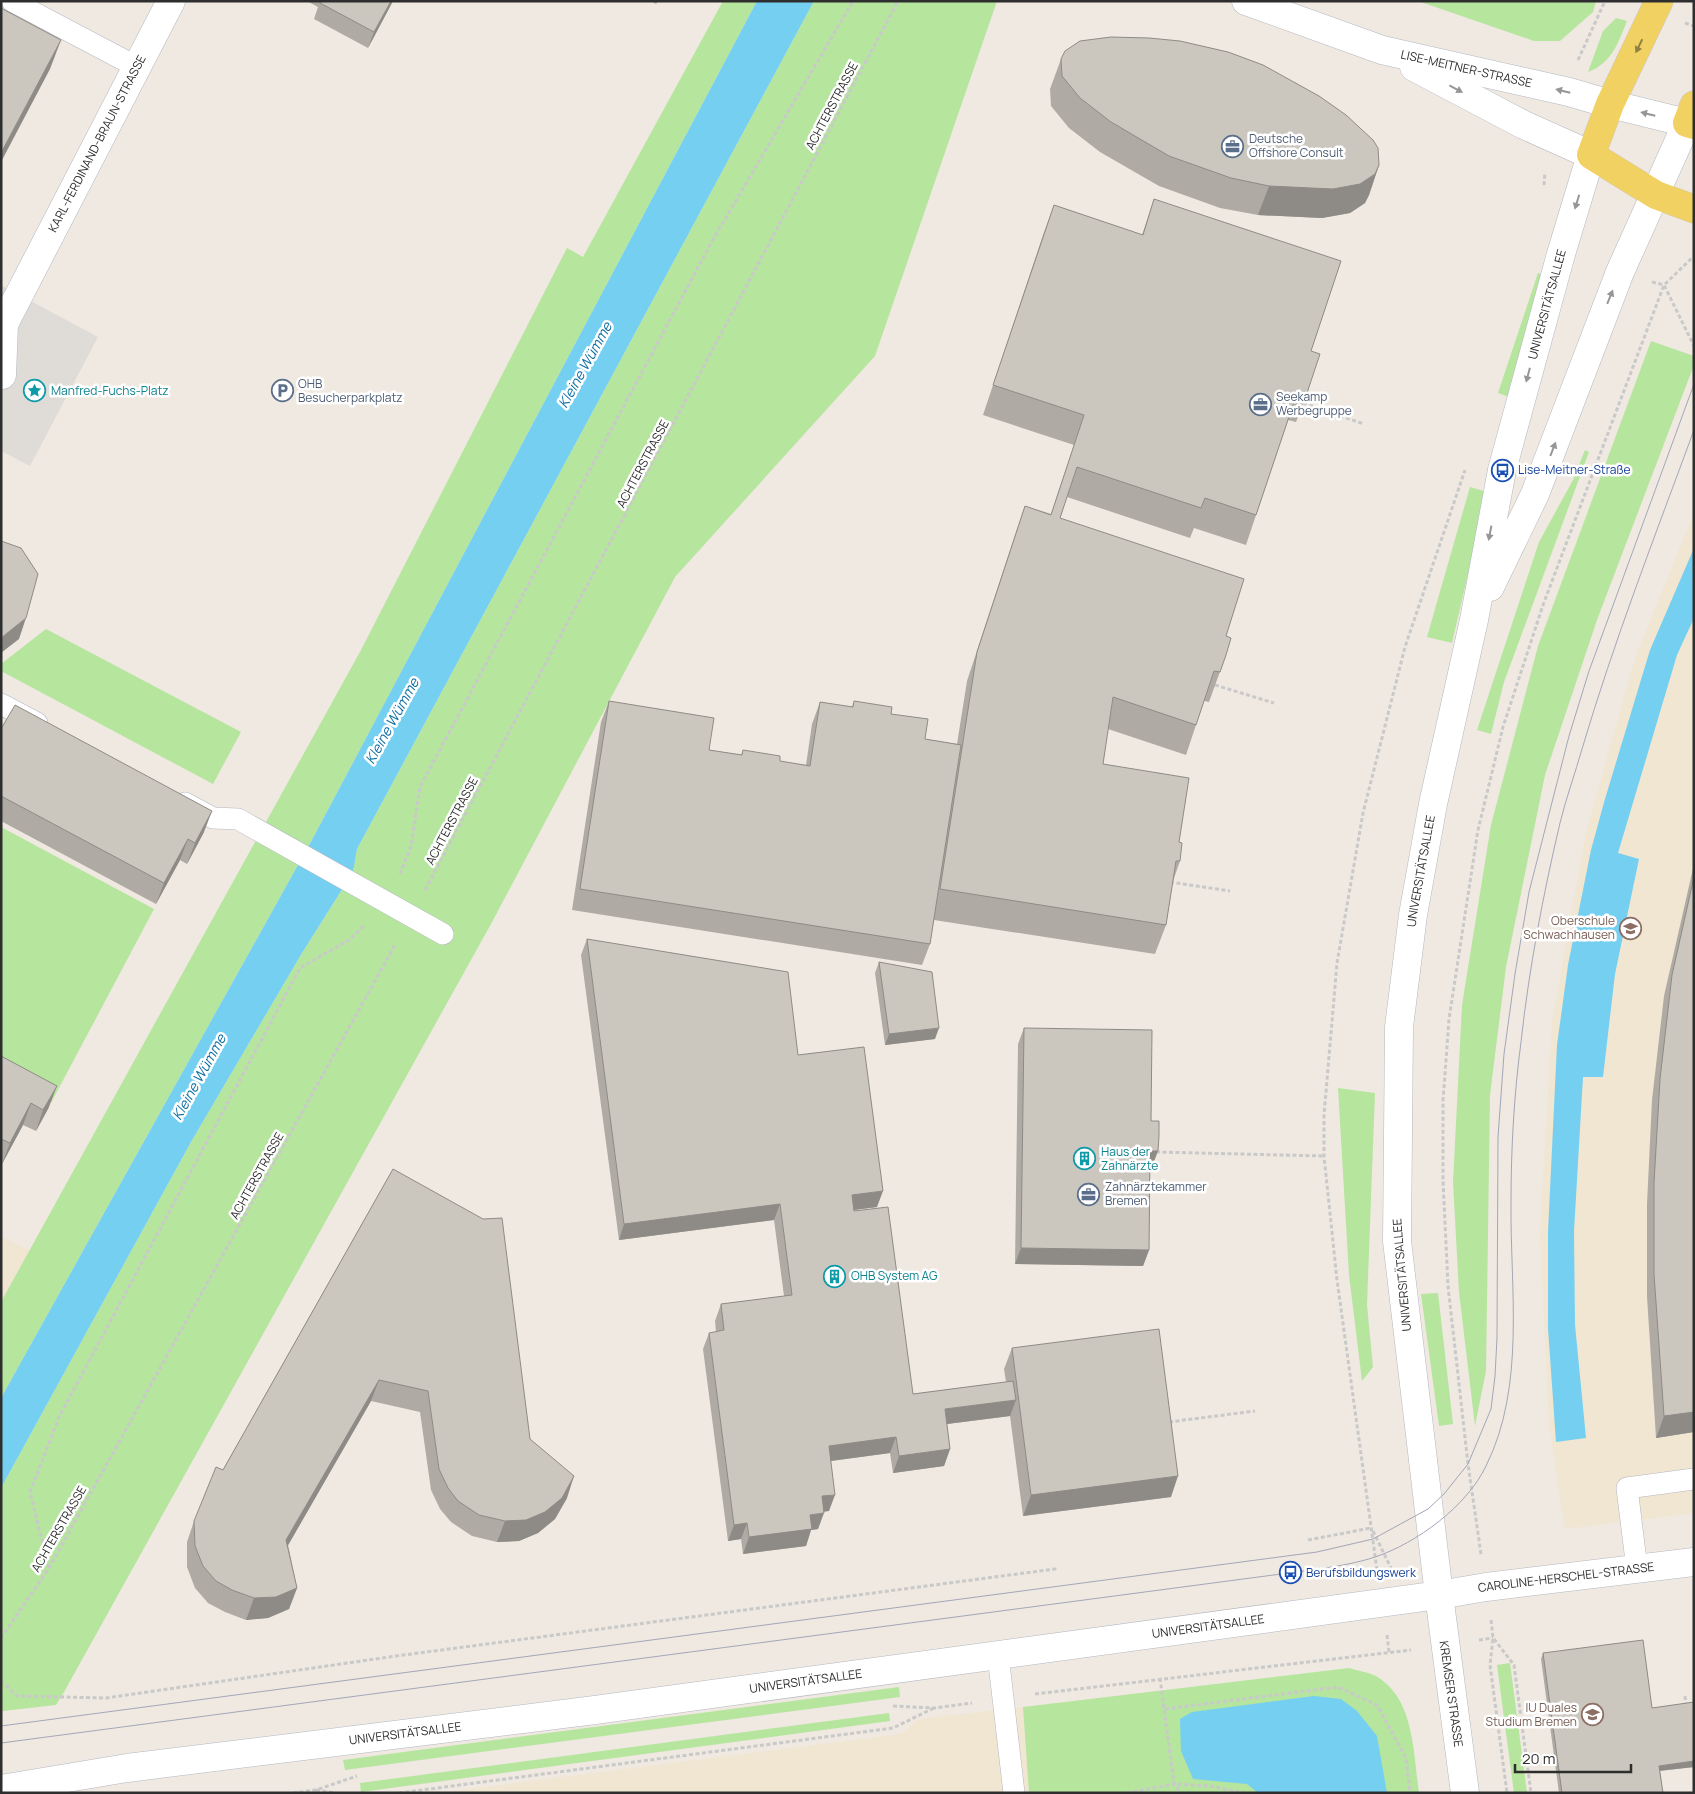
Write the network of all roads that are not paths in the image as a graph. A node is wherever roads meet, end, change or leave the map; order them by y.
1 (12, 1) edge
2 (171, 1) edge
3 (1246, 1) edge
4 (1659, 1) edge
5 (1382, 50) junction
6 (137, 66) junction
7 (1610, 104) junction
8 (1691, 118) edge
9 (1591, 156) junction
10 (1656, 195) junction
11 (1694, 208) edge
12 (2, 375) edge
13 (1474, 620) junction
14 (1, 704) edge
15 (52, 731) edge
16 (171, 795) edge
17 (443, 934) dead end
18 (1694, 1479) edge
19 (1694, 1562) edge
20 (1637, 1569) junction
21 (1439, 1595) junction
22 (998, 1655) junction
23 (1, 1789) edge
24 (1014, 1793) edge
25 (1465, 1793) edge

1 - 6 lane
2 - 6 street, KARL-FERDINAND-BRAUN-STRASSE
3 - 5 street, LISE-MEITNER-STRASSE
4 -> 7 main road, UNIVERSITÄTSALLEE
7 -> 5 street, LISE-MEITNER-STRASSE
5 -> 9 street, LISE-MEITNER-STRASSE
6 - 12 street, KARL-FERDINAND-BRAUN-STRASSE
8 -> 7 street, LISE-MEITNER-STRASSE
7 - 9 main road, UNIVERSITÄTSALLEE
8 - 10 street, UNIVERSITÄTSALLEE
9 - 10 main road
9 -> 13 street, UNIVERSITÄTSALLEE
10 - 11 main road
13 -> 10 street, UNIVERSITÄTSALLEE
13 - 21 street, UNIVERSITÄTSALLEE
14 - 15 lane
16 - 17 lane
18 - 20 lane
19 - 20 street, CAROLINE-HERSCHEL-STRASSE
20 - 21 street, CAROLINE-HERSCHEL-STRASSE
21 - 22 street, UNIVERSITÄTSALLEE
21 - 25 street, KREMSER STRASSE
22 - 23 street, UNIVERSITÄTSALLEE
22 - 24 lane

